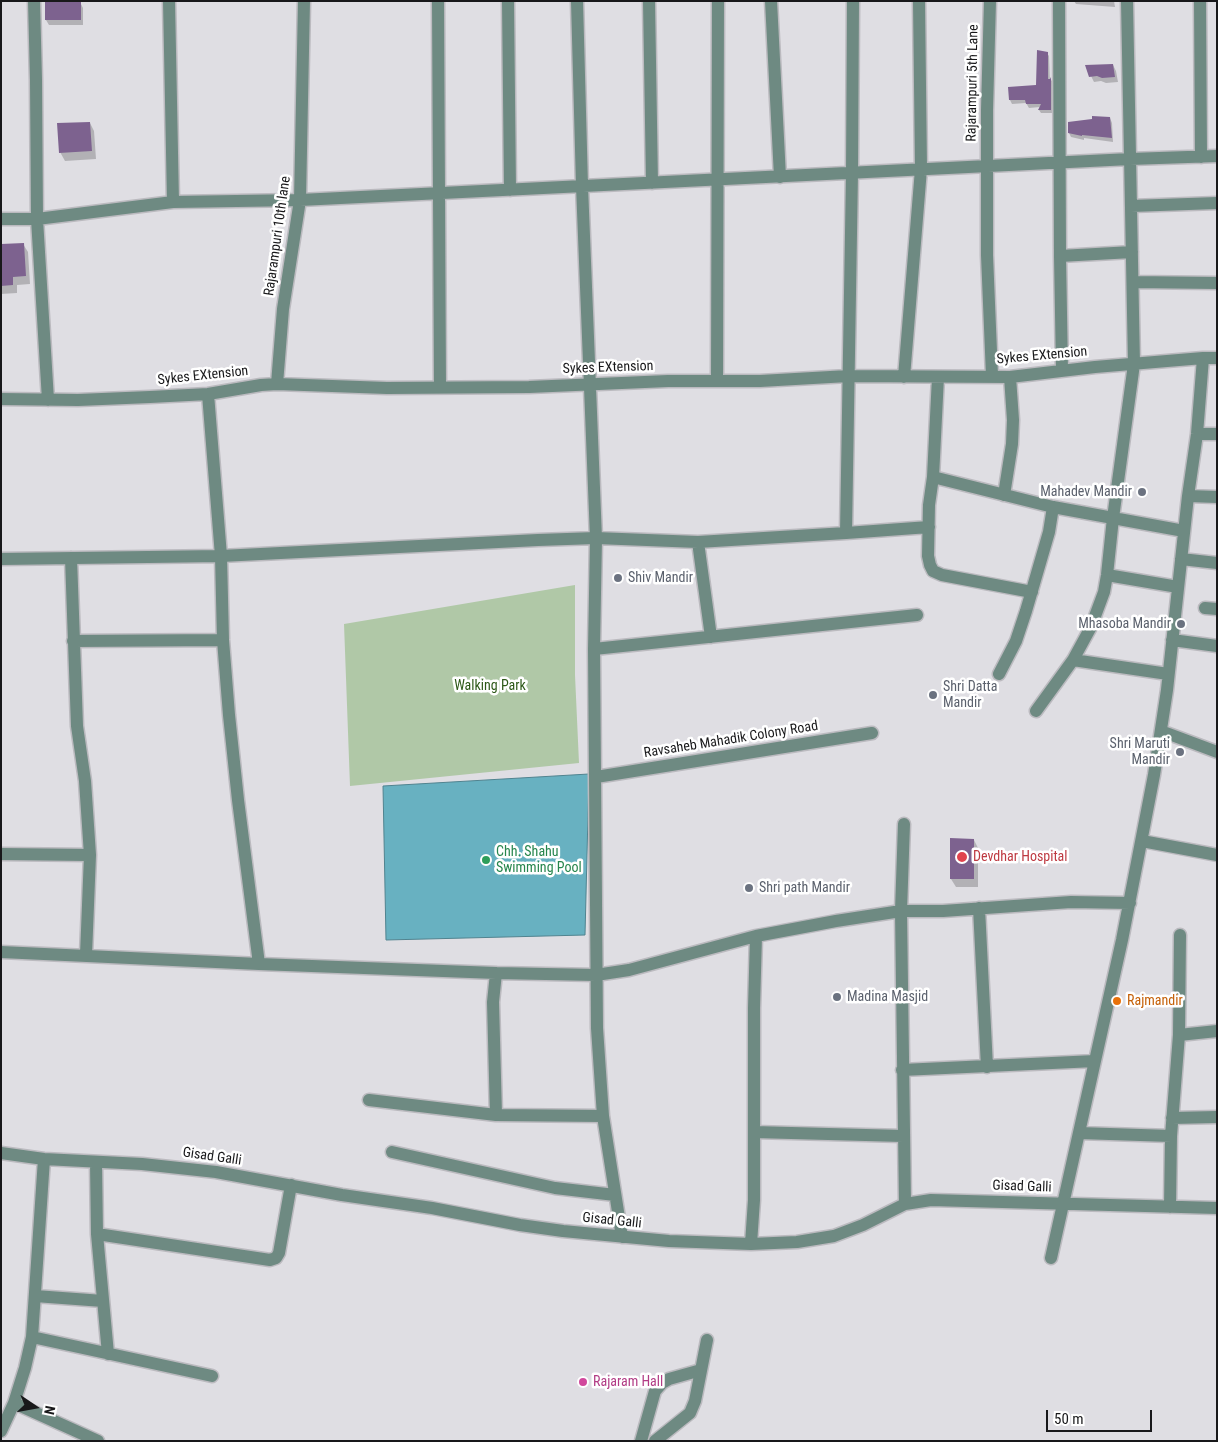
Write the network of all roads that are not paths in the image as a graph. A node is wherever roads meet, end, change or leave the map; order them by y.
1 (34, 1) edge
2 (169, 1) edge
3 (304, 1) edge
4 (438, 1) edge
5 (508, 1) edge
6 (577, 1) edge
7 (649, 1) edge
8 (718, 1) edge
9 (771, 1) edge
10 (853, 1) edge
11 (919, 1) edge
12 (990, 1) edge
13 (1059, 1) edge
14 (1128, 1) edge
15 (1200, 1) edge
16 (1201, 156) junction
17 (1217, 156) edge
18 (1130, 159) junction
19 (1059, 162) junction
20 (986, 166) junction
21 (921, 169) junction
22 (852, 173) junction
23 (780, 177) junction
24 (717, 180) junction
25 (652, 183) junction
26 (582, 186) junction
27 (510, 190) junction
28 (439, 193) junction
29 (300, 200) junction
30 (173, 202) junction
31 (1217, 203) edge
32 (1131, 206) junction
33 (1, 219) edge
34 (37, 219) junction
35 (1132, 252) junction
36 (1060, 256) junction
37 (1133, 282) junction
38 (1217, 283) edge
39 (1202, 358) junction
40 (1217, 358) edge
41 (1134, 364) junction
42 (1062, 370) junction
43 (848, 376) junction
44 (992, 376) junction
45 (904, 377) junction
46 (938, 377) junction
47 (1010, 377) junction
48 (717, 381) junction
49 (277, 384) junction
50 (590, 384) junction
51 (440, 387) junction
52 (208, 394) junction
53 (1, 399) edge
54 (48, 400) junction
55 (1197, 434) junction
56 (1217, 434) edge
57 (933, 477) junction
58 (1004, 495) junction
59 (1188, 496) junction
60 (1217, 497) edge
61 (1053, 507) junction
62 (1113, 518) junction
63 (928, 527) junction
64 (1184, 531) junction
65 (846, 533) junction
66 (596, 538) junction
67 (698, 542) junction
68 (221, 556) junction
69 (71, 558) junction
70 (1181, 558) junction
71 (1, 559) edge
72 (1217, 563) edge
73 (1107, 575) junction
74 (1178, 587) junction
75 (1032, 592) junction
76 (917, 615) dead end
77 (711, 637) junction
78 (224, 640) junction
79 (1172, 640) junction
80 (73, 641) junction
81 (1217, 646) edge
82 (594, 649) junction
83 (1073, 660) junction
84 (999, 674) dead end
85 (1168, 674) junction
86 (1036, 712) dead end
87 (1160, 731) junction
88 (872, 733) dead end
89 (1217, 752) edge
90 (596, 777) junction
91 (904, 824) dead end
92 (1142, 841) junction
93 (1, 854) edge
94 (90, 854) junction
95 (1217, 855) edge
96 (1130, 903) junction
97 (979, 908) junction
98 (901, 911) junction
99 (1180, 935) dead end
100 (756, 936) junction
101 (1, 952) edge
102 (86, 955) junction
103 (259, 964) junction
104 (496, 973) junction
105 (596, 974) junction
106 (1217, 1031) edge
107 (1178, 1035) junction
108 (1095, 1061) junction
109 (987, 1066) junction
110 (902, 1070) junction
111 (369, 1100) dead end
112 (496, 1115) junction
113 (603, 1116) junction
114 (1217, 1117) edge
115 (1172, 1118) junction
116 (754, 1132) junction
117 (1080, 1133) junction
118 (904, 1136) junction
119 (1171, 1136) junction
120 (392, 1152) dead end
121 (1, 1153) edge
122 (44, 1159) junction
123 (96, 1162) junction
124 (291, 1185) junction
125 (615, 1194) junction
126 (905, 1204) junction
127 (1063, 1204) junction
128 (1170, 1207) junction
129 (1217, 1208) edge
130 (97, 1234) junction
131 (622, 1237) junction
132 (751, 1244) junction
133 (1050, 1258) dead end
134 (35, 1296) junction
135 (103, 1301) junction
136 (32, 1337) junction
137 (707, 1340) dead end
138 (108, 1354) junction
139 (701, 1370) junction
140 (212, 1376) dead end
141 (14, 1403) junction
142 (1, 1431) edge
143 (98, 1441) edge
144 (640, 1441) edge
145 (656, 1441) edge

1 - 34 street
2 - 30 street
3 - 29 street, Rajarampuri 10th lane
4 - 28 street
5 - 27 street
6 - 26 street
7 - 25 street
8 - 24 street
9 - 23 street
10 - 22 street
11 - 21 street
12 - 20 street, Rajarampuri 5th Lane
13 - 19 street
14 - 18 street
15 - 16 street
16 - 17 street
16 - 18 street
18 - 19 street
18 - 32 street
19 - 20 street
19 - 36 street
20 - 21 street
20 - 44 street, Rajarampuri 5th Lane
21 - 22 street
21 - 45 street
22 - 23 street
22 - 43 street
23 - 24 street
24 - 25 street
24 - 48 street
25 - 26 street
26 - 27 street
26 - 50 street
27 - 28 street
28 - 29 street
28 - 51 street
29 - 30 street
29 - 49 street, Rajarampuri 10th lane
30 - 34 street
31 - 32 street
32 - 35 street
33 - 34 street
34 - 54 street
35 - 36 street
35 - 37 street
36 - 42 street
37 - 38 street
37 - 41 street
39 - 40 street, Sykes EXtension
39 - 41 street, Sykes EXtension
39 - 55 street
41 - 42 street, Sykes EXtension
41 - 62 street
42 - 47 street, Sykes EXtension
43 - 45 street, Sykes EXtension
43 - 48 street, Sykes EXtension
43 - 65 street
44 - 46 street, Sykes EXtension
44 - 47 street, Sykes EXtension
45 - 46 street, Sykes EXtension
46 - 57 street
47 - 58 street
48 - 50 street, Sykes EXtension
49 - 51 street, Sykes EXtension
49 - 52 street, Sykes EXtension
50 - 51 street, Sykes EXtension
50 - 66 street
52 - 54 street, Sykes EXtension
52 - 68 street
53 - 54 street, Sykes EXtension
55 - 56 street
55 - 59 street
57 - 58 street
57 - 63 street
58 - 61 street
59 - 60 street
59 - 64 street
61 - 62 street
61 - 75 street
62 - 64 street
62 - 73 street
63 - 65 street
63 - 75 street
64 - 70 street
65 - 67 street
66 - 67 street
66 - 68 street
66 - 82 street
67 - 77 street
68 - 69 street
68 - 78 street
69 - 71 street
69 - 80 street
70 - 72 street
70 - 74 street
73 - 74 street
73 - 83 street
74 - 79 street
75 - 84 street
76 - 77 street
77 - 82 street
78 - 80 street
78 - 103 street
79 - 81 street
79 - 85 street
80 - 94 street
82 - 90 street
83 - 85 street
83 - 86 street
85 - 87 street
87 - 89 street
87 - 92 street
88 - 90 street, Ravsaheb Mahadik Colony Road
90 - 105 street
91 - 98 street
92 - 95 street
92 - 96 street
93 - 94 street
94 - 102 street
96 - 97 street
96 - 108 street
97 - 98 street
97 - 109 street
98 - 100 street
98 - 110 street
99 - 107 street
100 - 105 street
100 - 116 street
101 - 102 street
102 - 103 street
103 - 104 street
104 - 105 street
104 - 112 street
105 - 113 street
106 - 107 street
107 - 115 street
108 - 109 street
108 - 117 street
109 - 110 street
110 - 118 street
111 - 112 street
112 - 113 street
113 - 125 street
114 - 115 street
115 - 119 street
116 - 118 street
116 - 132 street
117 - 119 street
117 - 127 street
118 - 126 street
119 - 128 street
120 - 125 street
121 - 122 street, Gisad Galli
122 - 123 street, Gisad Galli
122 - 134 street
123 - 124 street, Gisad Galli
123 - 130 street
124 - 130 street
124 - 131 street, Gisad Galli
125 - 131 street
126 - 127 street, Gisad Galli
126 - 132 street, Gisad Galli
127 - 128 street, Gisad Galli
127 - 133 street
128 - 129 street, Gisad Galli
130 - 135 street
131 - 132 street, Gisad Galli
134 - 135 street
134 - 136 street
135 - 138 street
136 - 138 street
136 - 141 street
137 - 139 street
138 - 140 street
139 - 144 street
139 - 145 street
141 - 142 street
141 - 143 street

